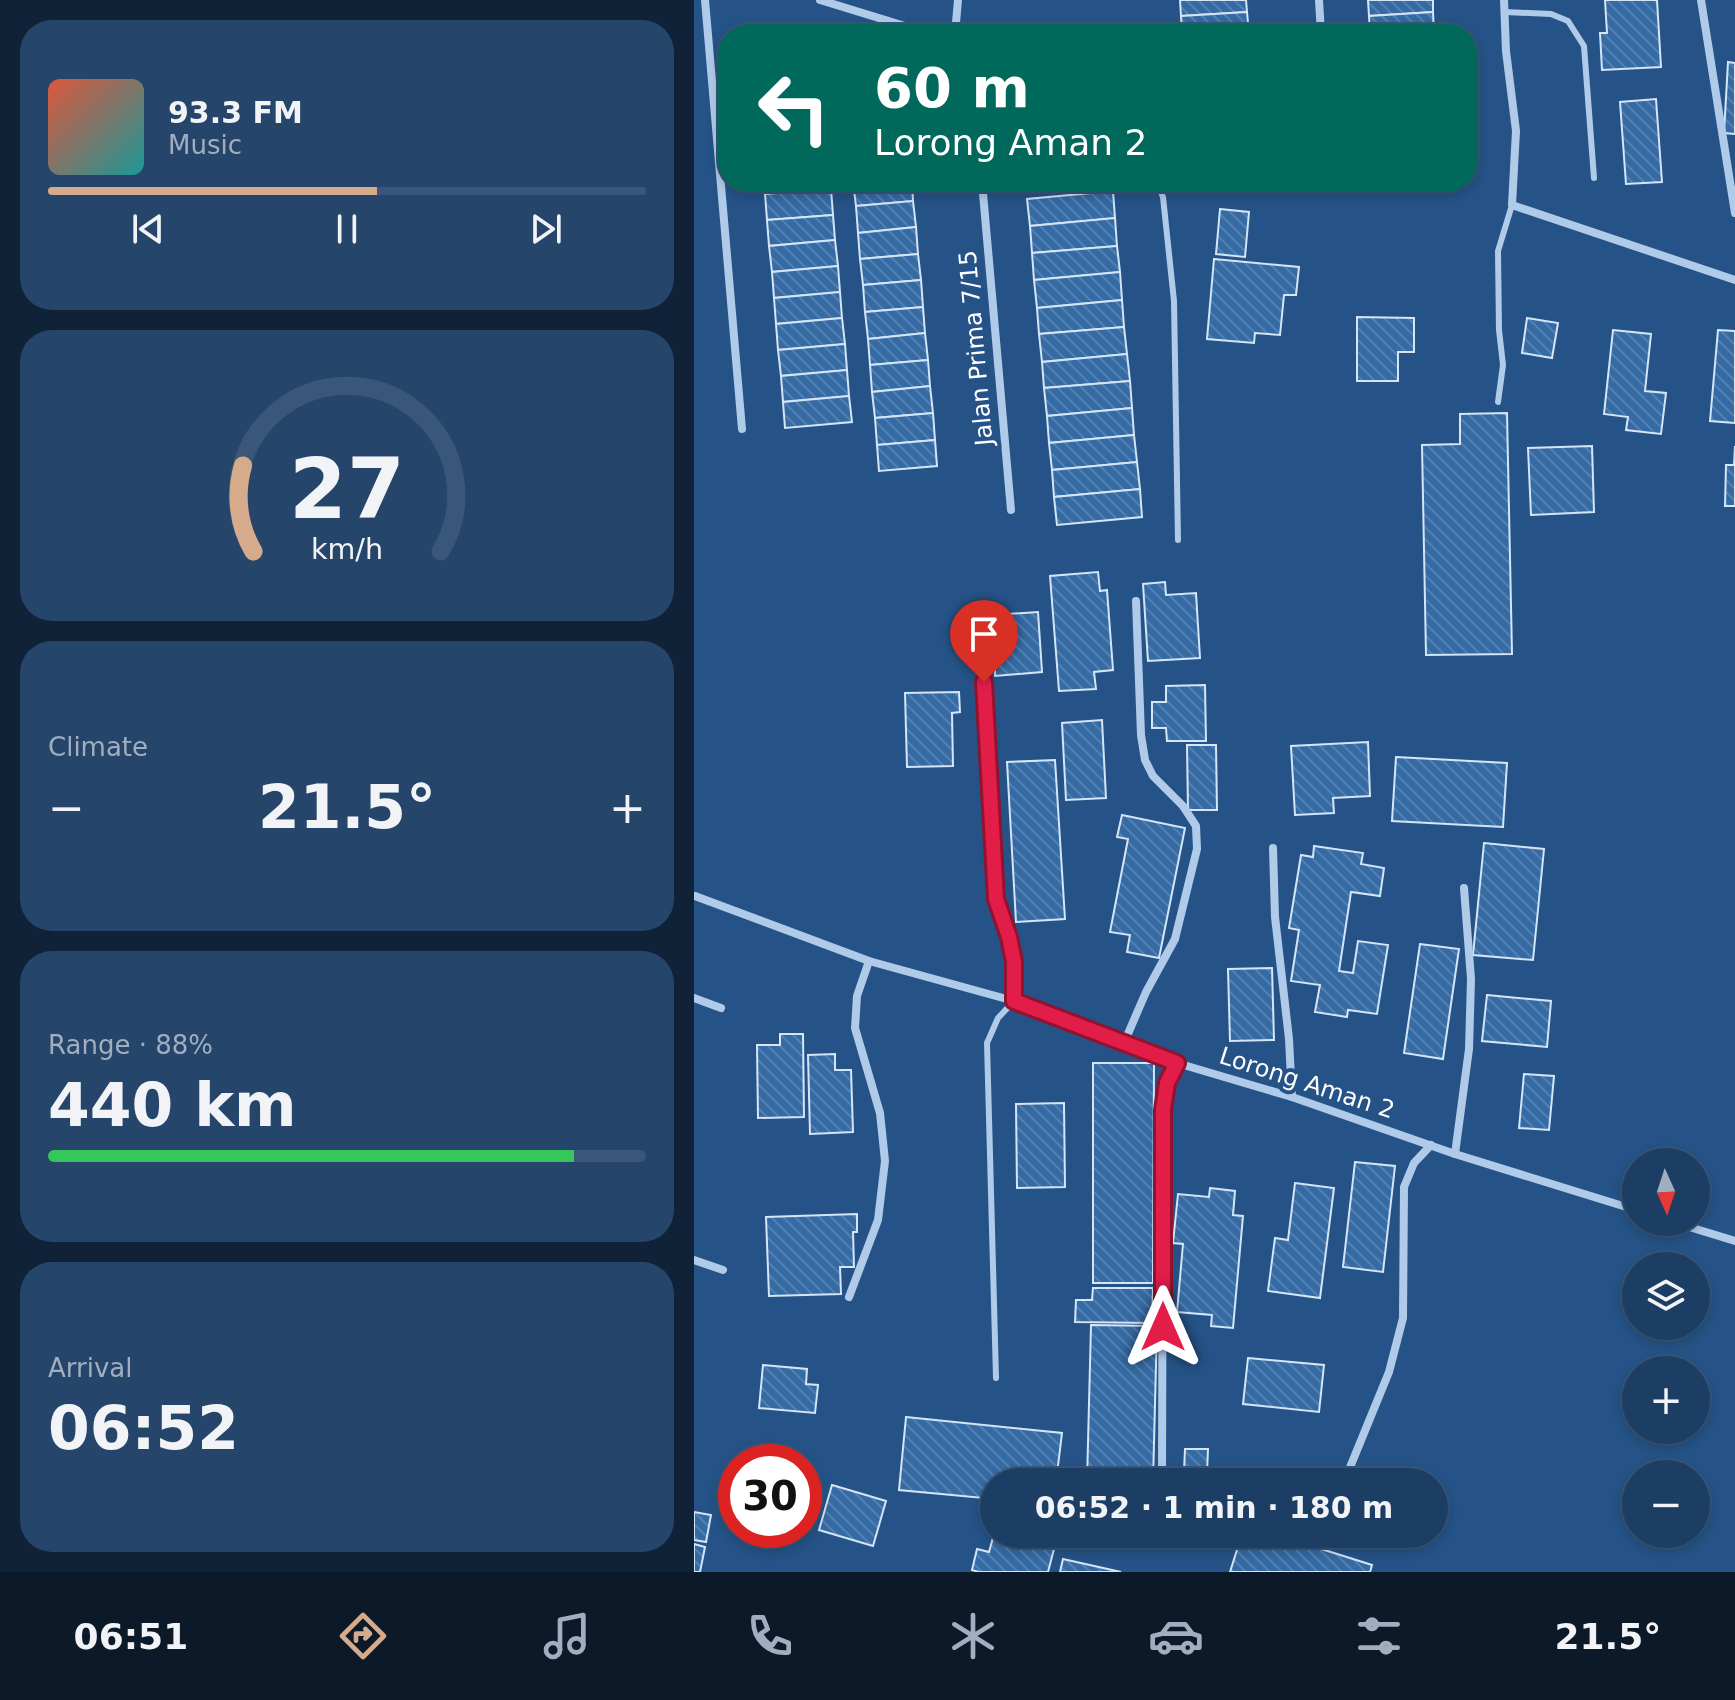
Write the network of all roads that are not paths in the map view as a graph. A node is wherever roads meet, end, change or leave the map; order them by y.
1 (705, 0) edge
2 (820, 0) edge
3 (958, 0) edge
4 (1319, 0) edge
5 (1504, 0) edge
6 (1701, 0) edge
7 (1505, 12) junction
8 (898, 24) edge
9 (956, 24) edge
10 (1320, 24) edge
11 (718, 151) edge
12 (1594, 178) dead end
13 (722, 192) edge
14 (983, 192) edge
15 (1161, 192) edge
16 (1512, 205) junction
17 (1735, 213) edge
18 (1735, 280) edge
19 (1498, 402) dead end
20 (742, 429) dead end
21 (1011, 510) dead end
22 (1178, 540) dead end
23 (1136, 601) dead end
24 (983, 651) dead end
25 (1273, 848) dead end
26 (1464, 888) dead end
27 (695, 896) edge
28 (869, 961) junction
29 (694, 998) edge
30 (1014, 1001) junction
31 (721, 1008) dead end
32 (1124, 1043) junction
33 (1177, 1063) junction
34 (1292, 1097) junction
35 (1431, 1145) junction
36 (1455, 1154) junction
37 (1622, 1206) edge
38 (1710, 1233) edge
39 (1735, 1241) edge
40 (694, 1260) edge
41 (723, 1270) dead end
42 (849, 1297) dead end
43 (996, 1378) dead end
44 (1162, 1468) edge
45 (1350, 1468) edge

1 - 11 street
2 - 8 street
3 - 9 street
4 - 10 street
5 - 7 street
6 - 17 street
7 - 12 lane
7 - 16 street
13 - 20 street
14 - 21 street, Jalan Prima 7/15
15 - 22 lane
16 - 18 street
16 - 19 lane
23 - 32 street
24 - 30 street
25 - 34 street
26 - 36 street
27 - 28 street, Lorong Aman 2
28 - 30 street, Lorong Aman 2
28 - 42 street
29 - 31 street
30 - 32 street, Lorong Aman 2
30 - 43 lane
32 - 33 street, Lorong Aman 2
33 - 34 street, Lorong Aman 2
33 - 44 street
34 - 35 street, Lorong Aman 2
35 - 36 street, Lorong Aman 2
35 - 45 street
36 - 37 street, Lorong Aman 2
38 - 39 street
40 - 41 street

